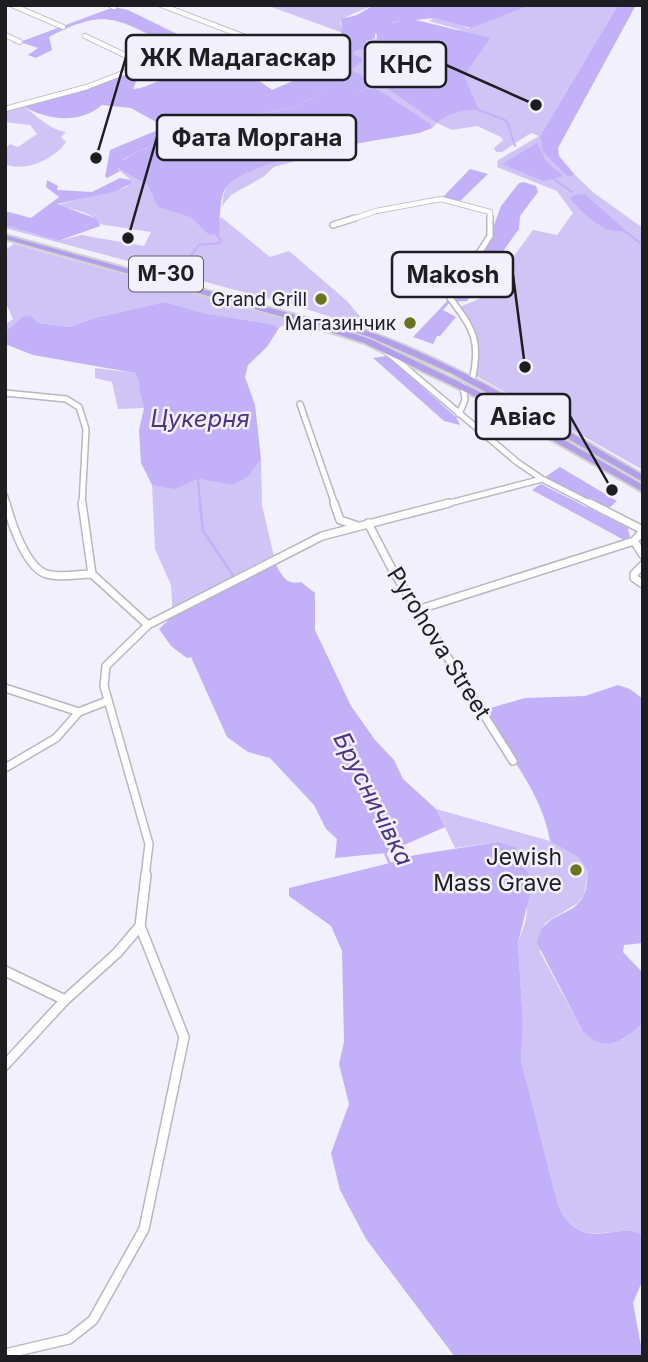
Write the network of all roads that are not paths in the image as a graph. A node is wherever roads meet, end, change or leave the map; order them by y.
1 (12, 5) edge
2 (161, 5) edge
3 (63, 27) dead end
4 (5, 35) edge
5 (85, 36) dead end
6 (20, 42) dead end
7 (271, 70) dead end
8 (5, 109) edge
9 (332, 225) dead end
10 (5, 230) edge
11 (5, 237) edge
12 (296, 314) junction
13 (380, 347) junction
14 (468, 383) junction
15 (5, 393) edge
16 (300, 404) dead end
17 (458, 414) junction
18 (643, 479) edge
19 (542, 480) junction
20 (643, 489) edge
21 (5, 497) edge
22 (368, 523) junction
23 (358, 526) junction
24 (643, 531) edge
25 (634, 541) junction
26 (643, 555) edge
27 (643, 565) edge
28 (92, 574) junction
29 (643, 584) edge
30 (417, 610) junction
31 (148, 625) junction
32 (5, 688) edge
33 (107, 701) junction
34 (79, 712) junction
35 (513, 761) dead end
36 (5, 768) edge
37 (140, 926) junction
38 (5, 971) edge
39 (65, 1000) junction
40 (5, 1065) edge
41 (5, 1354) edge

1 - 3 street
2 - 7 street
4 - 6 street
5 - 8 street
9 - 14 street
10 - 12 highway, М-30
11 - 12 highway, М-30
12 - 13 highway, М-30
12 - 14 highway, М-30
13 - 14 highway, М-30
13 - 17 street
14 - 17 street
14 - 18 highway, М-30
14 - 20 highway, М-30
15 - 28 street
16 - 23 street
17 - 19 street
19 - 22 street
19 - 24 street
21 - 28 street
22 - 23 street
22 - 30 street, Pyrohova Street
23 - 31 street
24 - 25 street
25 - 26 street
25 - 30 street
27 - 29 street
28 - 31 street
30 - 35 street, Pyrohova Street
31 - 33 street
32 - 34 street
33 - 34 street
33 - 37 street
34 - 36 street
37 - 39 street
37 - 41 street
38 - 39 street
39 - 40 street

